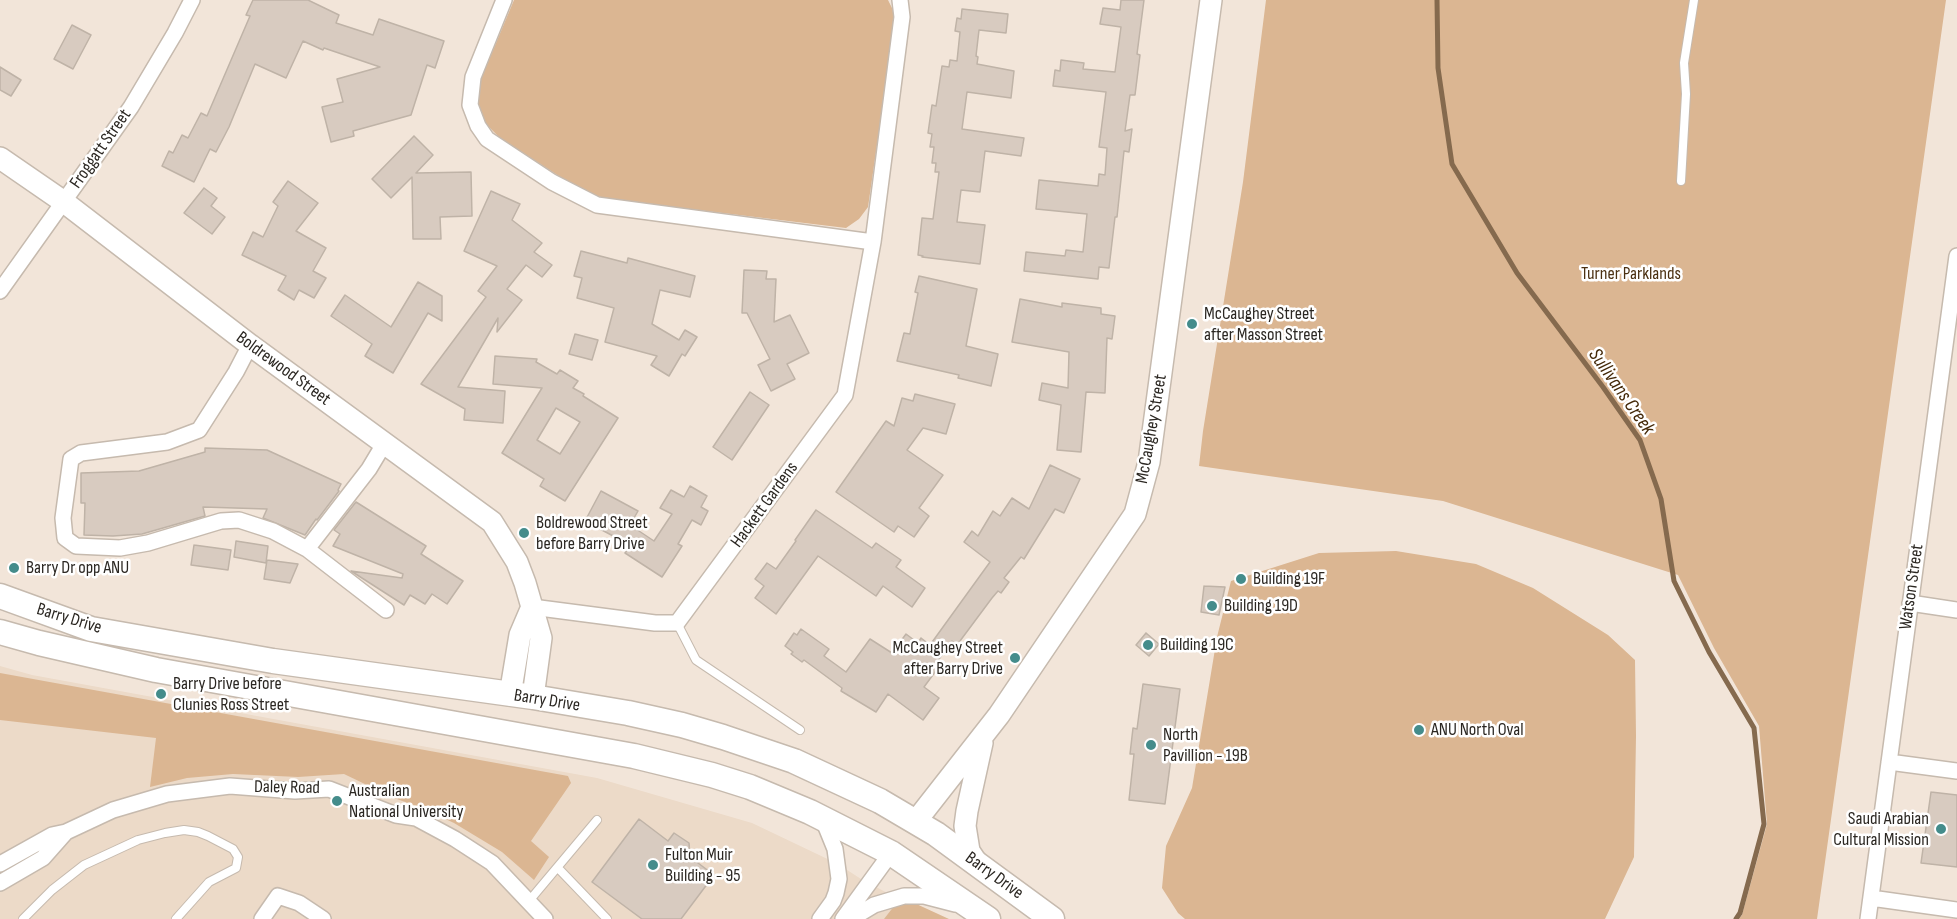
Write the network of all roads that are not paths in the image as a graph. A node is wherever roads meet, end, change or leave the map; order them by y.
1 (192, 0) edge
2 (504, 0) edge
3 (900, 0) edge
4 (1211, 0) edge
5 (1694, 0) edge
6 (0, 158) edge
7 (1681, 181) dead end
8 (64, 202) junction
9 (873, 242) junction
10 (1957, 256) edge
11 (0, 291) edge
12 (250, 345) junction
13 (384, 444) junction
14 (307, 549) junction
15 (0, 597) edge
16 (1911, 603) junction
17 (532, 607) junction
18 (386, 610) dead end
19 (1957, 610) edge
20 (677, 623) junction
21 (0, 632) edge
22 (39, 643) junction
23 (0, 648) edge
24 (522, 696) junction
25 (800, 730) dead end
26 (518, 734) junction
27 (983, 736) junction
28 (1889, 762) junction
29 (1957, 771) edge
30 (822, 817) junction
31 (597, 820) dead end
32 (916, 821) junction
33 (66, 832) junction
34 (891, 853) junction
35 (977, 863) junction
36 (0, 864) edge
37 (558, 868) junction
38 (0, 883) edge
39 (1871, 898) junction
40 (529, 901) junction
41 (1957, 910) edge
42 (982, 914) edge
43 (23, 919) edge
44 (176, 919) edge
45 (262, 919) edge
46 (323, 919) edge
47 (545, 919) edge
48 (608, 919) edge
49 (820, 919) edge
50 (843, 919) edge
51 (851, 919) edge
52 (1052, 919) edge
53 (1868, 919) edge

1 - 8 street, Froggatt Street
2 - 9 street
3 - 9 street, Hackett Gardens
4 - 27 street, McCaughey Street
5 - 7 lane
6 - 8 street, Boldrewood Street
8 - 11 street, Froggatt Street
8 - 12 street, Boldrewood Street
9 - 20 street, Hackett Gardens
10 - 16 street, Watson Street
12 - 13 street, Boldrewood Street
12 - 14 street
13 - 14 street
13 - 17 street, Boldrewood Street
14 - 18 street
15 - 24 main road, Barry Drive
16 - 19 street
16 - 28 street, Watson Street
17 - 20 street
17 - 24 street, Boldrewood Street
20 - 25 lane
21 - 22 main road, Barry Drive
22 - 23 main road
22 - 26 main road, Barry Drive
24 - 26 main road
24 - 32 main road, Barry Drive
26 - 30 main road, Barry Drive
27 - 32 street, McCaughey Street
27 - 35 street
28 - 29 street
28 - 39 street, Watson Street
30 - 34 main road, Barry Drive
30 - 49 street
31 - 37 lane
32 - 34 main road, McCaughey Street
32 - 35 main road, Barry Drive
33 - 36 street, Daley Road
33 - 38 street, Daley Road
33 - 40 street, Daley Road
34 - 42 main road, Barry Drive
34 - 50 street
35 - 52 main road, Barry Drive
37 - 40 lane
37 - 48 lane
39 - 41 street
39 - 53 street, Watson Street
40 - 47 street, Daley Road
42 - 51 street
43 - 44 lane
45 - 46 street

